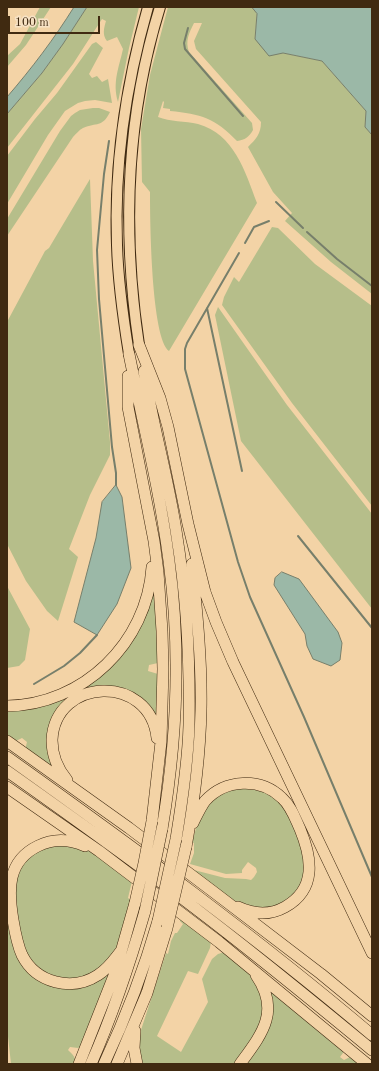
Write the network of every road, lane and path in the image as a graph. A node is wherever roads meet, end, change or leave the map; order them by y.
1 (148, 7) edge
2 (160, 7) edge
3 (139, 345) junction
4 (129, 354) junction
5 (148, 511) junction
6 (188, 524) junction
7 (7, 706) edge
8 (7, 741) edge
9 (7, 757) edge
10 (160, 757) junction
11 (7, 771) edge
12 (7, 787) edge
13 (82, 794) junction
14 (188, 833) junction
15 (99, 851) junction
16 (215, 893) junction
17 (121, 951) junction
18 (372, 953) edge
19 (250, 966) junction
20 (372, 1016) edge
21 (136, 1020) junction
22 (372, 1035) edge
23 (372, 1050) edge
24 (79, 1064) edge
25 (91, 1064) edge
26 (104, 1064) edge
27 (117, 1064) edge
28 (137, 1064) edge
29 (240, 1064) edge
30 (368, 1064) edge

1 - 4 highway
2 - 3 highway
3 - 6 highway
3 - 26 highway, bridge
4 - 5 highway
4 - 25 highway, bridge
5 - 7 highway
5 - 10 highway
6 - 14 highway
6 - 18 highway
8 - 13 highway
9 - 22 highway
10 - 13 highway
10 - 17 highway, bridge
11 - 23 highway
12 - 15 highway
13 - 16 highway
14 - 16 highway
14 - 21 highway, bridge
15 - 17 highway
15 - 19 highway
16 - 20 highway
17 - 24 highway
19 - 29 highway
19 - 30 highway
21 - 27 highway
21 - 28 highway

